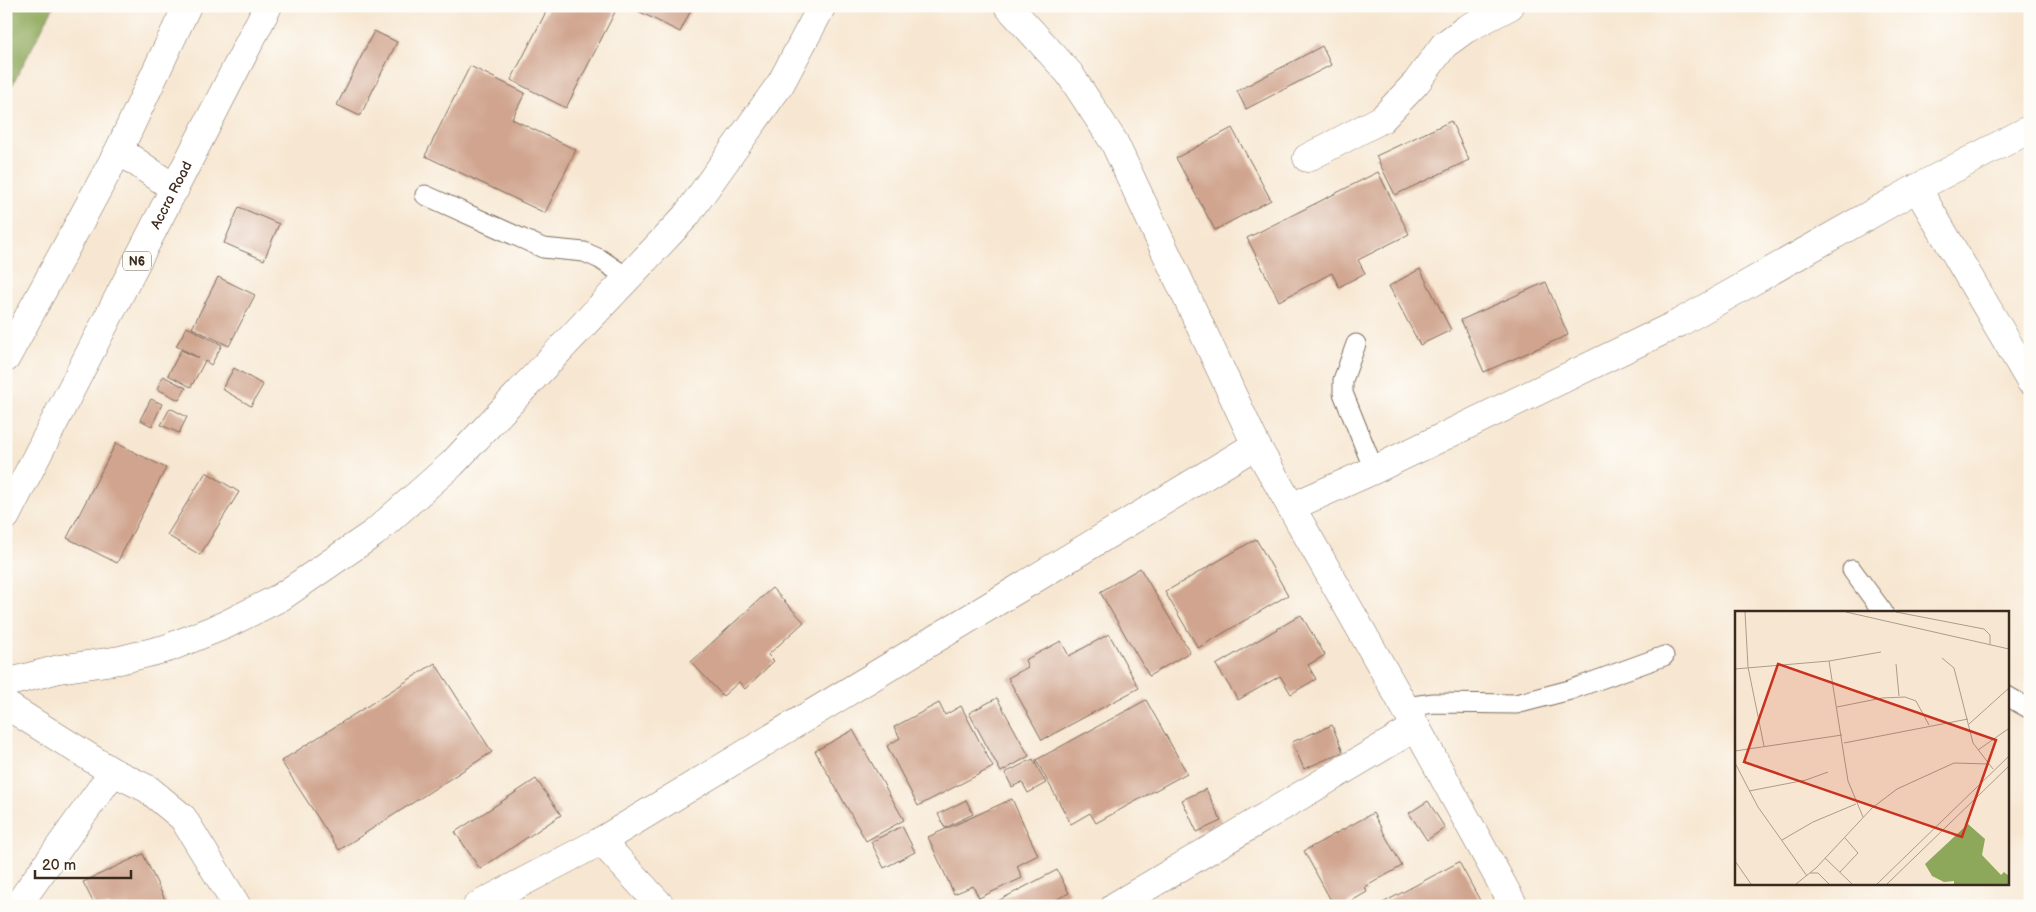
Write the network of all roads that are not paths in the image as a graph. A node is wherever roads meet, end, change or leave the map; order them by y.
1 (187, 6) edge
2 (268, 6) edge
3 (822, 6) edge
4 (1008, 6) edge
5 (1510, 6) edge
6 (2030, 129) edge
7 (119, 150) junction
8 (1308, 158) dead end
9 (1917, 188) junction
10 (175, 189) junction
11 (425, 195) dead end
12 (628, 278) junction
13 (1356, 344) dead end
14 (6, 358) edge
15 (2030, 381) edge
16 (1256, 445) junction
17 (1374, 470) junction
18 (1291, 507) junction
19 (6, 516) edge
20 (1852, 570) dead end
21 (1882, 611) edge
22 (1664, 656) dead end
23 (6, 683) edge
24 (2008, 697) edge
25 (6, 705) edge
26 (2030, 709) edge
27 (1411, 717) junction
28 (113, 772) junction
29 (601, 842) junction
30 (17, 906) edge
31 (237, 906) edge
32 (477, 906) edge
33 (661, 906) edge
34 (1115, 906) edge
35 (1514, 906) edge

1 - 7 main road
2 - 10 main road, Accra Road / N6
3 - 12 main road
4 - 16 main road
5 - 8 main road
6 - 9 main road
7 - 10 main road
7 - 14 main road
9 - 15 main road
9 - 17 main road
10 - 19 main road, Accra Road / N6
11 - 12 lane
12 - 23 main road
13 - 17 lane
16 - 18 main road
16 - 29 main road
17 - 18 main road
18 - 27 main road
20 - 21 lane
22 - 27 lane
24 - 26 lane
25 - 28 main road
27 - 34 main road
27 - 35 main road
28 - 30 main road
28 - 31 main road
29 - 32 main road
29 - 33 main road

